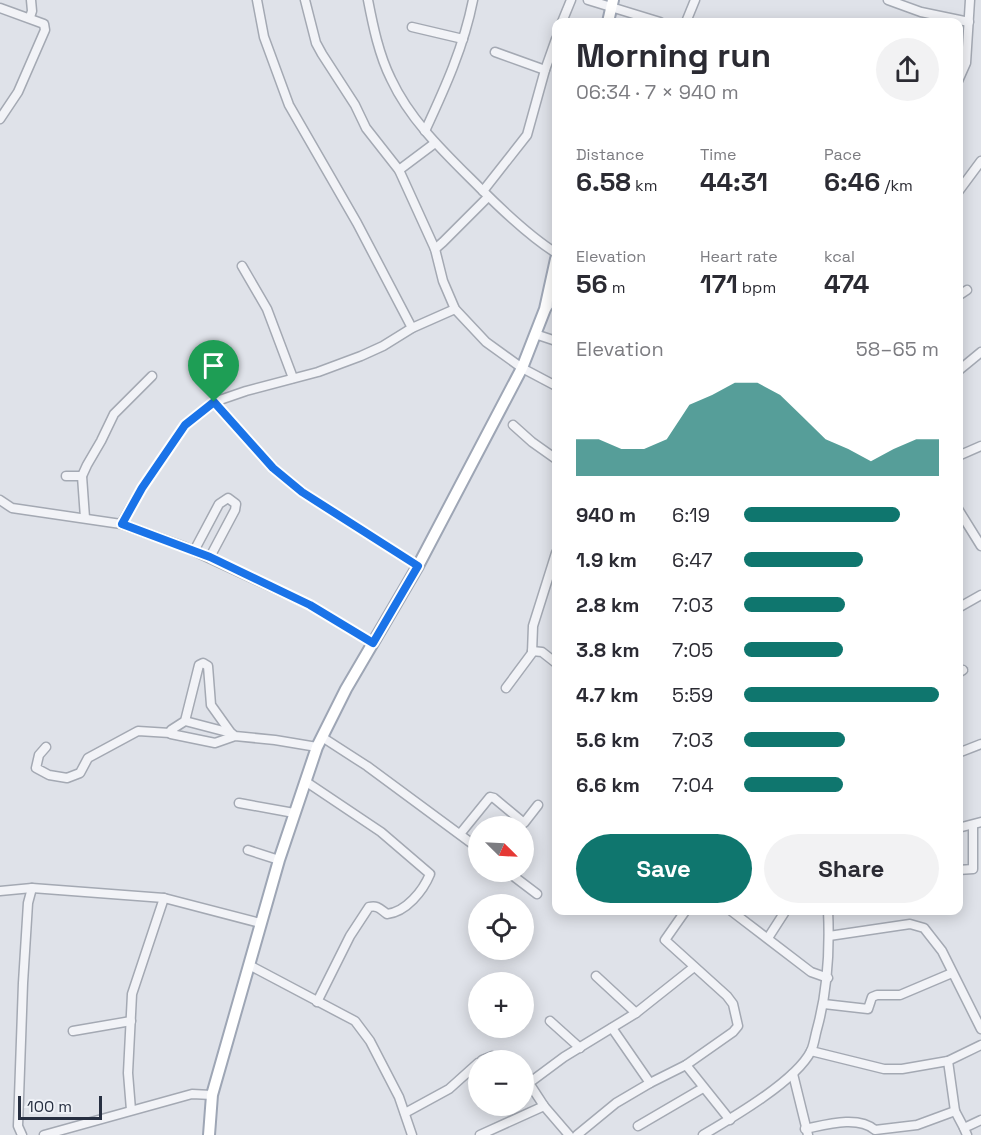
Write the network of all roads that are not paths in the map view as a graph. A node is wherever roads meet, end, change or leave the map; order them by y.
1 (31, 0) edge
2 (257, 0) edge
3 (305, 0) edge
4 (368, 0) edge
5 (473, 0) edge
6 (571, 0) edge
7 (588, 0) edge
8 (695, 0) edge
9 (888, 0) edge
10 (970, 0) edge
11 (612, 4) edge
12 (0, 8) edge
13 (30, 17) junction
14 (564, 18) edge
15 (649, 18) edge
16 (688, 18) edge
17 (950, 18) edge
18 (963, 21) edge
19 (969, 22) junction
20 (412, 27) dead end
21 (463, 39) junction
22 (552, 50) edge
23 (495, 52) dead end
24 (545, 70) junction
25 (963, 70) edge
26 (0, 119) edge
27 (425, 131) junction
28 (435, 143) junction
29 (980, 166) edge
30 (399, 170) junction
31 (963, 186) edge
32 (485, 194) junction
33 (435, 249) junction
34 (552, 250) edge
35 (242, 266) dead end
36 (552, 277) edge
37 (967, 290) dead end
38 (963, 293) edge
39 (552, 300) edge
40 (455, 309) junction
41 (545, 309) junction
42 (412, 328) junction
43 (535, 334) junction
44 (552, 339) edge
45 (981, 352) edge
46 (963, 367) edge
47 (522, 368) junction
48 (152, 376) dead end
49 (293, 378) junction
50 (552, 384) edge
51 (214, 402) junction
52 (513, 424) dead end
53 (981, 446) edge
54 (963, 454) edge
55 (552, 456) edge
56 (66, 476) dead end
57 (82, 476) junction
58 (0, 500) edge
59 (963, 517) edge
60 (85, 518) junction
61 (122, 524) junction
62 (981, 546) edge
63 (194, 551) junction
64 (210, 557) junction
65 (418, 566) junction
66 (552, 566) edge
67 (981, 595) edge
68 (963, 605) edge
69 (373, 643) junction
70 (532, 651) junction
71 (552, 660) edge
72 (506, 688) dead end
73 (185, 721) junction
74 (170, 732) junction
75 (233, 735) junction
76 (319, 742) junction
77 (981, 744) edge
78 (46, 747) dead end
79 (963, 751) edge
80 (305, 781) junction
81 (239, 803) dead end
82 (538, 805) dead end
83 (294, 813) junction
84 (977, 824) edge
85 (460, 834) junction
86 (468, 840) edge
87 (248, 850) dead end
88 (279, 860) junction
89 (963, 870) edge
90 (521, 882) edge
91 (32, 888) junction
92 (0, 891) edge
93 (537, 894) dead end
94 (164, 898) junction
95 (682, 915) edge
96 (737, 915) edge
97 (783, 915) edge
98 (828, 915) edge
99 (260, 923) junction
100 (829, 936) junction
101 (768, 938) junction
102 (249, 965) junction
103 (694, 967) junction
104 (952, 973) junction
105 (596, 976) dead end
106 (828, 978) junction
107 (317, 1002) junction
108 (824, 1004) junction
109 (636, 1013) junction
110 (550, 1021) dead end
111 (131, 1022) junction
112 (612, 1029) junction
113 (981, 1029) edge
114 (73, 1031) dead end
115 (981, 1045) edge
116 (580, 1048) junction
117 (811, 1051) junction
118 (948, 1061) junction
119 (686, 1065) junction
120 (468, 1072) edge
121 (793, 1074) junction
122 (534, 1076) edge
123 (650, 1083) junction
124 (703, 1088) junction
125 (534, 1092) edge
126 (212, 1095) junction
127 (544, 1106) junction
128 (131, 1110) junction
129 (955, 1111) junction
130 (405, 1113) junction
131 (730, 1120) junction
132 (981, 1120) edge
133 (638, 1126) dead end
134 (716, 1131) edge
135 (807, 1132) edge
136 (966, 1132) edge
137 (875, 1133) edge
138 (22, 1135) edge
139 (44, 1135) edge
140 (209, 1135) edge
141 (412, 1135) edge
142 (480, 1135) edge
143 (569, 1135) edge
144 (577, 1135) edge
145 (703, 1135) edge

1 - 13 street
2 - 42 street
3 - 30 street
4 - 27 street
5 - 21 street
6 - 14 street
7 - 11 street
8 - 16 street
9 - 17 street
10 - 19 street
11 - 15 street
12 - 13 street
13 - 26 street
18 - 19 street
19 - 25 street
20 - 21 street
21 - 27 street
22 - 24 street
23 - 24 street
24 - 32 street
27 - 28 street
28 - 30 street
28 - 32 street
29 - 31 street
30 - 33 street
32 - 33 street
32 - 34 street
33 - 40 street
35 - 49 street
36 - 41 main road
37 - 38 street
39 - 41 street
40 - 42 street
40 - 47 street
41 - 43 main road
42 - 49 street
43 - 44 street
43 - 47 main road
45 - 46 street
47 - 50 street
47 - 65 main road
48 - 57 street
49 - 51 street
51 - 61 street
51 - 65 street
52 - 55 street
53 - 54 street
56 - 57 street
57 - 60 street
58 - 60 street
59 - 62 street
60 - 61 street
61 - 63 street
63 - 64 street
63 - 64 street
64 - 69 street
65 - 69 main road
66 - 70 street
67 - 68 street
69 - 76 main road
70 - 71 street
70 - 72 street
73 - 74 street
73 - 75 street
73 - 75 street
74 - 75 street
74 - 78 street
75 - 76 street
76 - 80 main road
76 - 85 street
77 - 79 street
80 - 83 main road
80 - 107 street
81 - 83 street
82 - 85 street
83 - 88 main road
84 - 89 street
85 - 86 street
87 - 88 street
88 - 99 main road
90 - 93 street
91 - 92 street
91 - 94 street
91 - 138 street
94 - 99 street
94 - 111 street
95 - 103 street
96 - 101 street
97 - 101 street
98 - 100 street
99 - 102 main road
100 - 104 street
100 - 106 street
101 - 106 street
102 - 107 street
102 - 126 main road
103 - 109 street
103 - 119 street
104 - 108 street
104 - 113 street
105 - 109 street
106 - 108 street
107 - 130 street
108 - 117 street
109 - 112 street
110 - 116 street
111 - 114 street
111 - 128 street
112 - 116 street
112 - 123 street
115 - 118 street
116 - 122 street
117 - 118 street
117 - 121 street
118 - 129 street
119 - 123 street
119 - 124 street
120 - 130 street
121 - 131 street
121 - 135 street
123 - 144 street
124 - 131 street
124 - 133 street
125 - 127 street
126 - 128 street
126 - 140 main road
127 - 142 street
127 - 143 street
128 - 139 street
129 - 136 street
129 - 137 street
130 - 141 street
131 - 134 street
132 - 136 street
134 - 145 street
135 - 137 street

